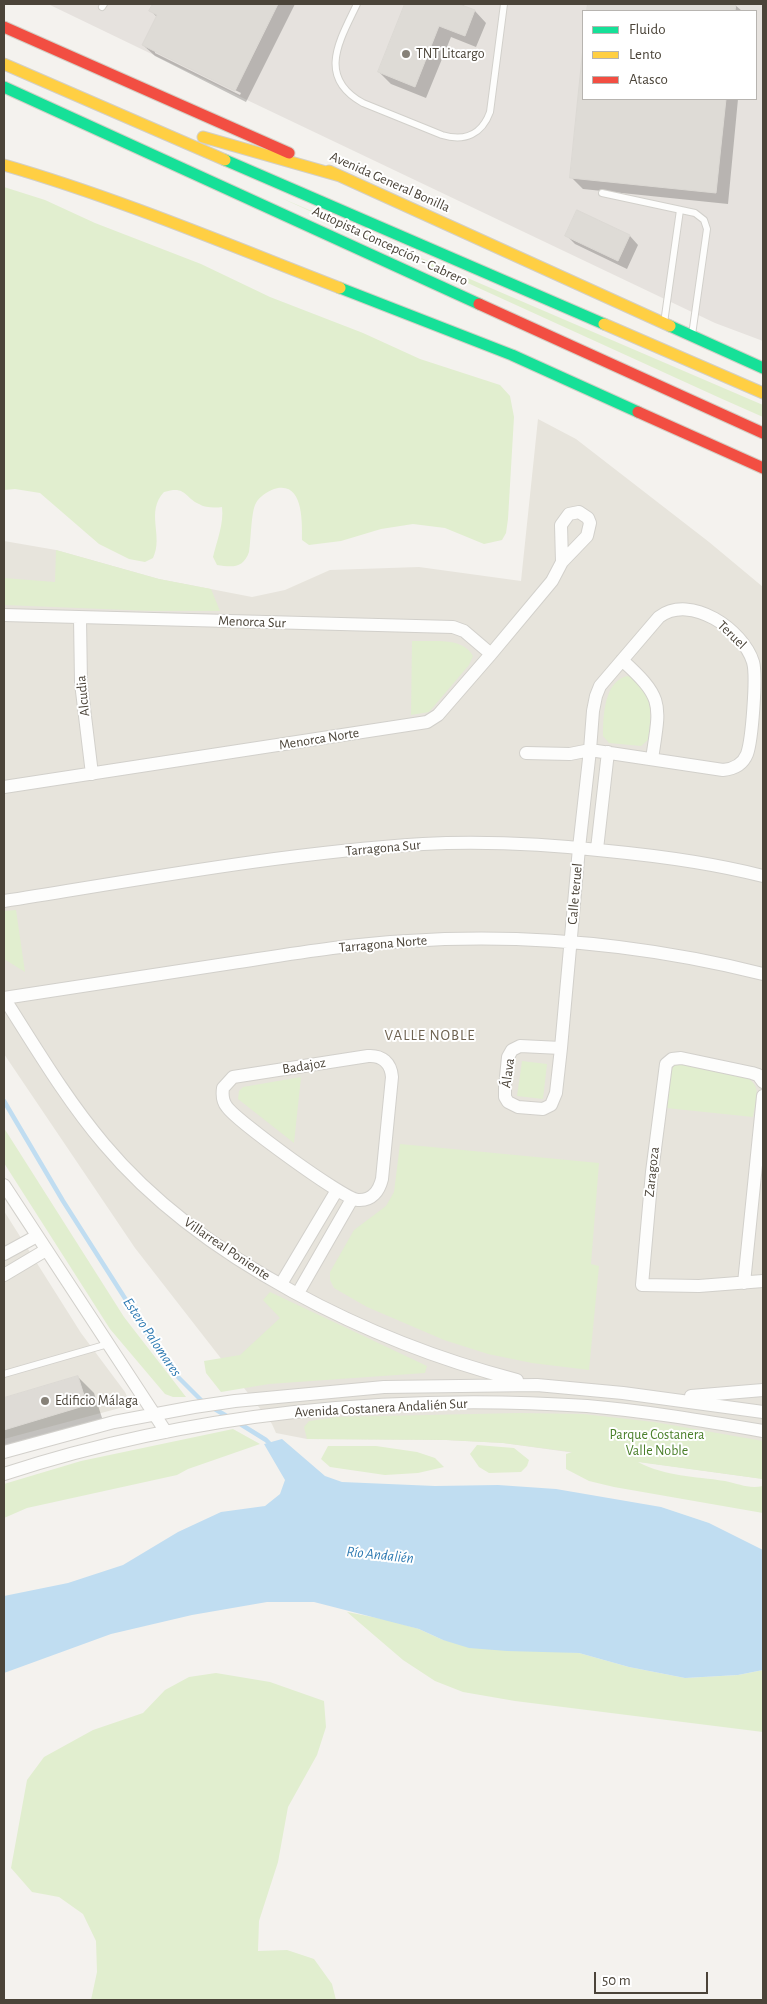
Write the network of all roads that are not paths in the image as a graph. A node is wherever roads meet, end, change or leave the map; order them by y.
1 (358, 4) edge
2 (504, 4) edge
3 (4, 27) edge
4 (4, 64) edge
5 (4, 87) edge
6 (4, 99) edge
7 (81, 99) junction
8 (84, 122) junction
9 (4, 165) edge
10 (340, 176) junction
11 (602, 193) dead end
12 (680, 210) junction
13 (664, 323) junction
14 (692, 335) junction
15 (763, 368) edge
16 (763, 393) edge
17 (763, 433) edge
18 (763, 468) edge
19 (562, 562) dead end
20 (4, 616) edge
21 (80, 618) junction
22 (491, 654) junction
23 (622, 660) junction
24 (590, 750) junction
25 (608, 752) junction
26 (526, 753) dead end
27 (652, 759) junction
28 (92, 774) junction
29 (4, 787) edge
30 (579, 848) junction
31 (597, 850) junction
32 (763, 876) edge
33 (4, 900) edge
34 (571, 941) junction
35 (763, 974) edge
36 (4, 998) edge
37 (561, 1048) junction
38 (763, 1082) edge
39 (763, 1096) edge
40 (4, 1185) edge
41 (337, 1190) junction
42 (352, 1199) junction
43 (37, 1236) junction
44 (46, 1250) junction
45 (4, 1254) edge
46 (4, 1275) edge
47 (763, 1281) edge
48 (744, 1283) junction
49 (281, 1284) junction
50 (298, 1293) junction
51 (108, 1344) junction
52 (4, 1374) edge
53 (537, 1386) junction
54 (763, 1390) edge
55 (662, 1398) junction
56 (763, 1412) edge
57 (154, 1414) junction
58 (763, 1431) edge
59 (166, 1432) junction
60 (4, 1452) edge
61 (4, 1474) edge

1 - 2 lane
3 - 10 main road, Avenida General Bonilla
4 - 7 main road, Autopista Concepción - Cabrero
5 - 8 main road, Autopista Concepción - Cabrero
6 - 8 main road
7 - 10 main road
7 - 16 main road, Autopista Concepción - Cabrero
8 - 17 main road, Autopista Concepción - Cabrero
9 - 18 main road
10 - 13 main road, Avenida General Bonilla
11 - 12 lane
12 - 13 lane
12 - 14 lane
13 - 14 main road, Avenida General Bonilla
14 - 15 main road, Avenida General Bonilla
19 - 22 street, Menorca Norte
20 - 21 street, Menorca Sur
21 - 22 street, Menorca Sur
21 - 28 street, Alcudia
22 - 28 street, Menorca Norte
23 - 24 street, Teruel
23 - 27 street
23 - 27 street, Teruel
24 - 25 street, Teruel
24 - 26 street, Teruel
24 - 30 street, Teruel
25 - 27 street, Teruel
25 - 31 street
28 - 29 street, Menorca Norte
30 - 31 street, Tarragona Sur
30 - 33 street, Tarragona Sur
30 - 34 street, Calle teruel
31 - 32 street, Tarragona Sur
34 - 35 street, Tarragona Norte
34 - 36 street, Tarragona Norte
34 - 37 street, Álava
36 - 49 street, Villarreal Poniente
37 - 37 street, Álava
38 - 48 street, Zaragoza
39 - 48 street
40 - 43 street
41 - 42 street, Badajoz
41 - 42 street, Badajoz
41 - 49 street
42 - 50 street
43 - 44 street
43 - 45 street
44 - 46 street
44 - 51 street
47 - 48 street, Zaragoza
49 - 50 street, Villarreal Poniente
50 - 53 street, Villarreal Poniente
51 - 52 lane
51 - 57 street
53 - 55 street, Avenida Costanera Andalién Sur
53 - 57 street, Avenida Costanera Andalién Sur
54 - 55 street
55 - 56 street, Avenida Costanera Andalién Sur
57 - 59 street
57 - 60 street, Avenida Costanera Andalién Sur
58 - 59 street, Avenida Costanera Andalién Sur
59 - 61 street, Avenida Costanera Andalién Sur

